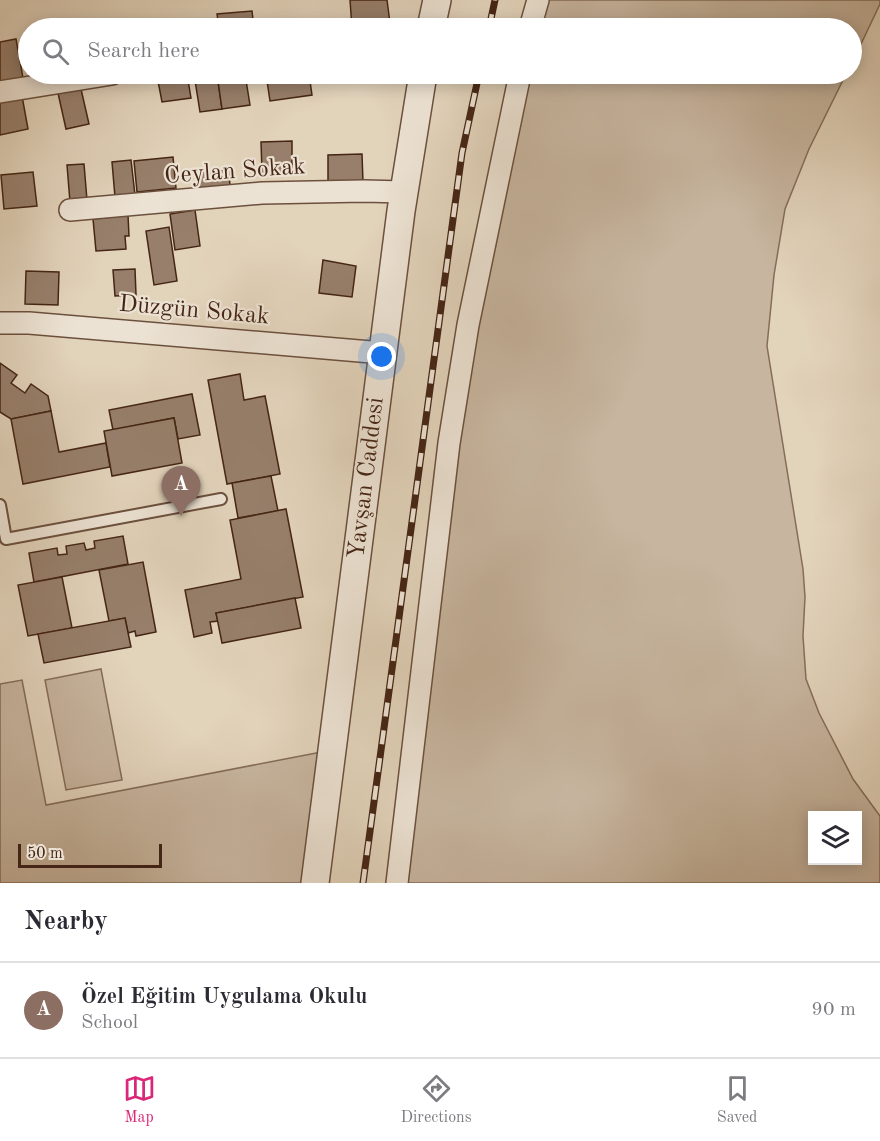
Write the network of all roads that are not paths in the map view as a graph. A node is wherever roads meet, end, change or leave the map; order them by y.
1 (437, 0) edge
2 (538, 0) edge
3 (432, 18) edge
4 (533, 18) edge
5 (50, 84) edge
6 (421, 84) edge
7 (518, 84) edge
8 (0, 92) edge
9 (404, 192) junction
10 (70, 210) dead end
11 (0, 323) edge
12 (384, 353) junction
13 (220, 499) dead end
14 (0, 505) edge
15 (315, 883) edge
16 (397, 883) edge

1 - 3 street
2 - 4 street
5 - 8 street
6 - 9 street, Yavşan Caddesi
7 - 16 street
9 - 10 street, Ceylan Sokak
9 - 12 street, Yavşan Caddesi
11 - 12 street, Düzgün Sokak
12 - 15 street, Yavşan Caddesi
13 - 14 lane

